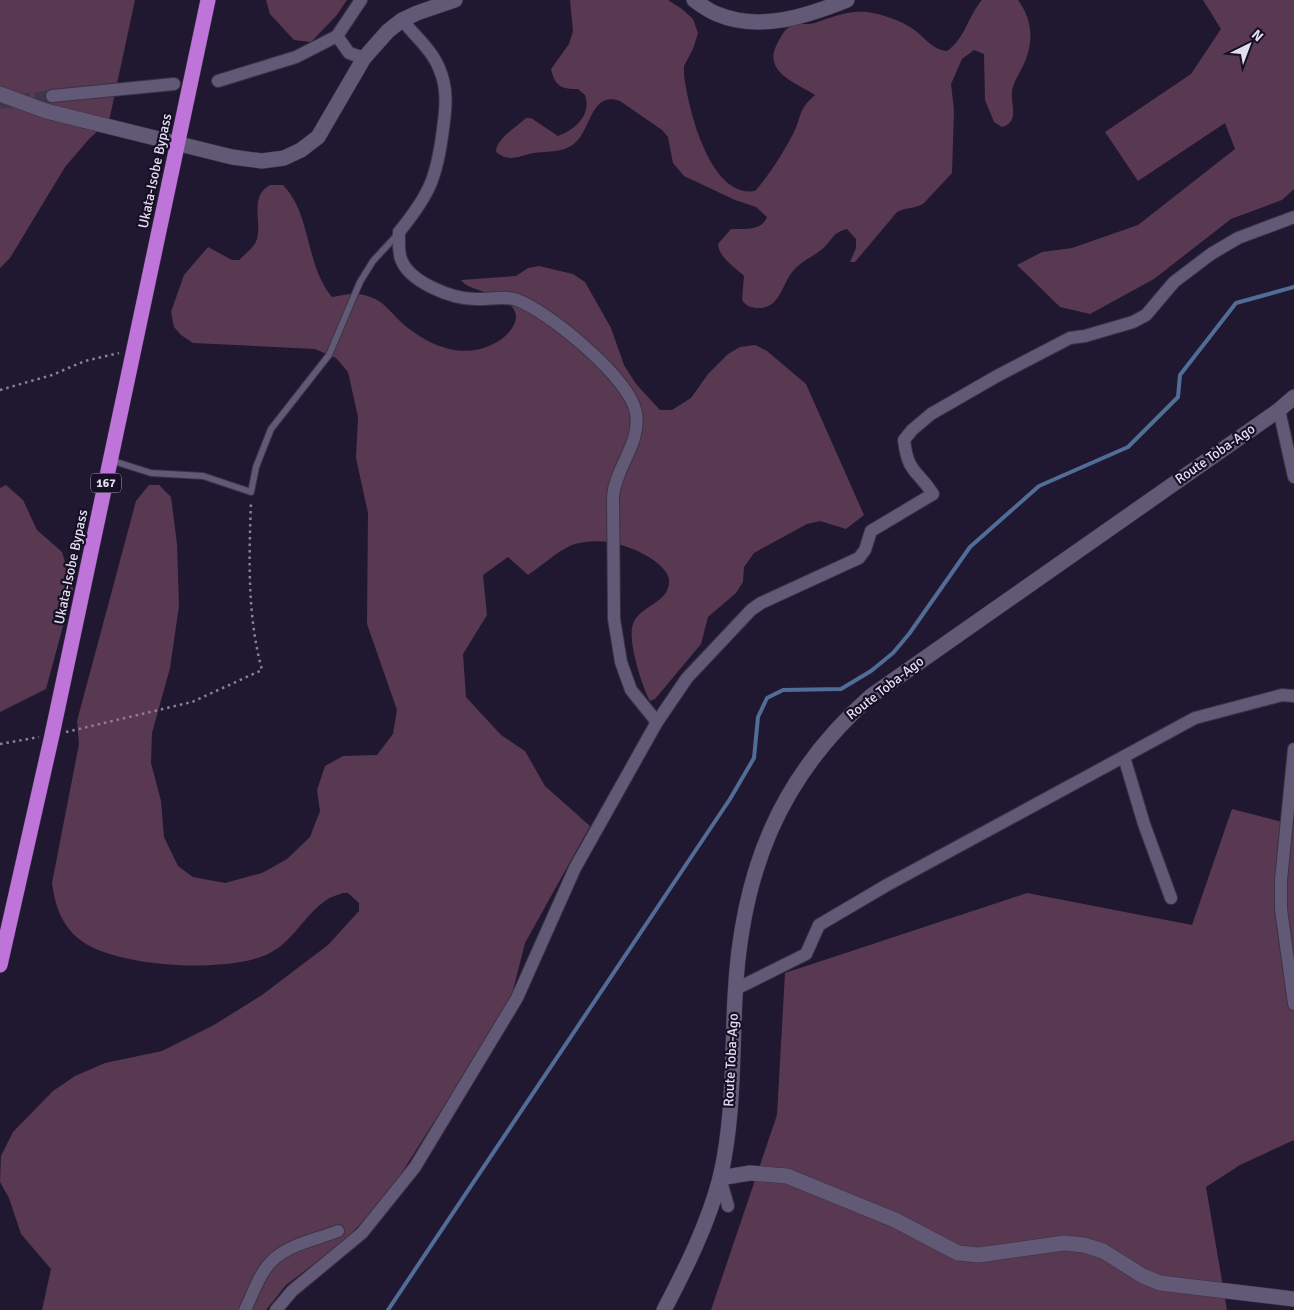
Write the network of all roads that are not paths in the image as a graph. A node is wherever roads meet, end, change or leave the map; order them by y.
1 (208, 0) edge
2 (361, 0) edge
3 (456, 0) edge
4 (694, 0) edge
5 (847, 0) edge
6 (402, 20) junction
7 (337, 36) junction
8 (364, 58) junction
9 (218, 81) dead end
10 (174, 84) dead end
11 (0, 94) edge
12 (52, 96) tunnel mouth
13 (178, 142) junction
14 (1294, 217) edge
15 (400, 232) junction
16 (1294, 397) edge
17 (1279, 410) junction
18 (110, 460) junction
19 (1294, 477) edge
20 (1294, 696) edge
21 (657, 722) junction
22 (1294, 749) edge
23 (1124, 757) junction
24 (1171, 898) dead end
25 (0, 964) edge
26 (736, 989) junction
27 (1294, 1004) edge
28 (720, 1178) junction
29 (728, 1206) dead end
30 (338, 1231) dead end
31 (1294, 1299) edge
32 (245, 1310) edge
33 (276, 1310) edge
34 (664, 1310) edge

1 - 13 highway, Ukata-Isobe Bypass / 167
2 - 7 street
3 - 6 street
4 - 5 street
6 - 8 street
6 - 15 street
7 - 8 street
7 - 9 street
8 - 13 street
10 - 12 street
11 - 13 street
13 - 18 highway, Ukata-Isobe Bypass / 167
14 - 21 street
15 - 18 lane
15 - 21 street
16 - 17 street, Route Toba-Ago
17 - 19 street
17 - 26 street, Route Toba-Ago
18 - 25 highway, Ukata-Isobe Bypass / 167
20 - 23 street
21 - 33 street
22 - 27 street
23 - 24 street
23 - 26 street
26 - 28 street, Route Toba-Ago
28 - 29 street
28 - 31 street
28 - 34 street, Route Toba-Ago
30 - 32 street

